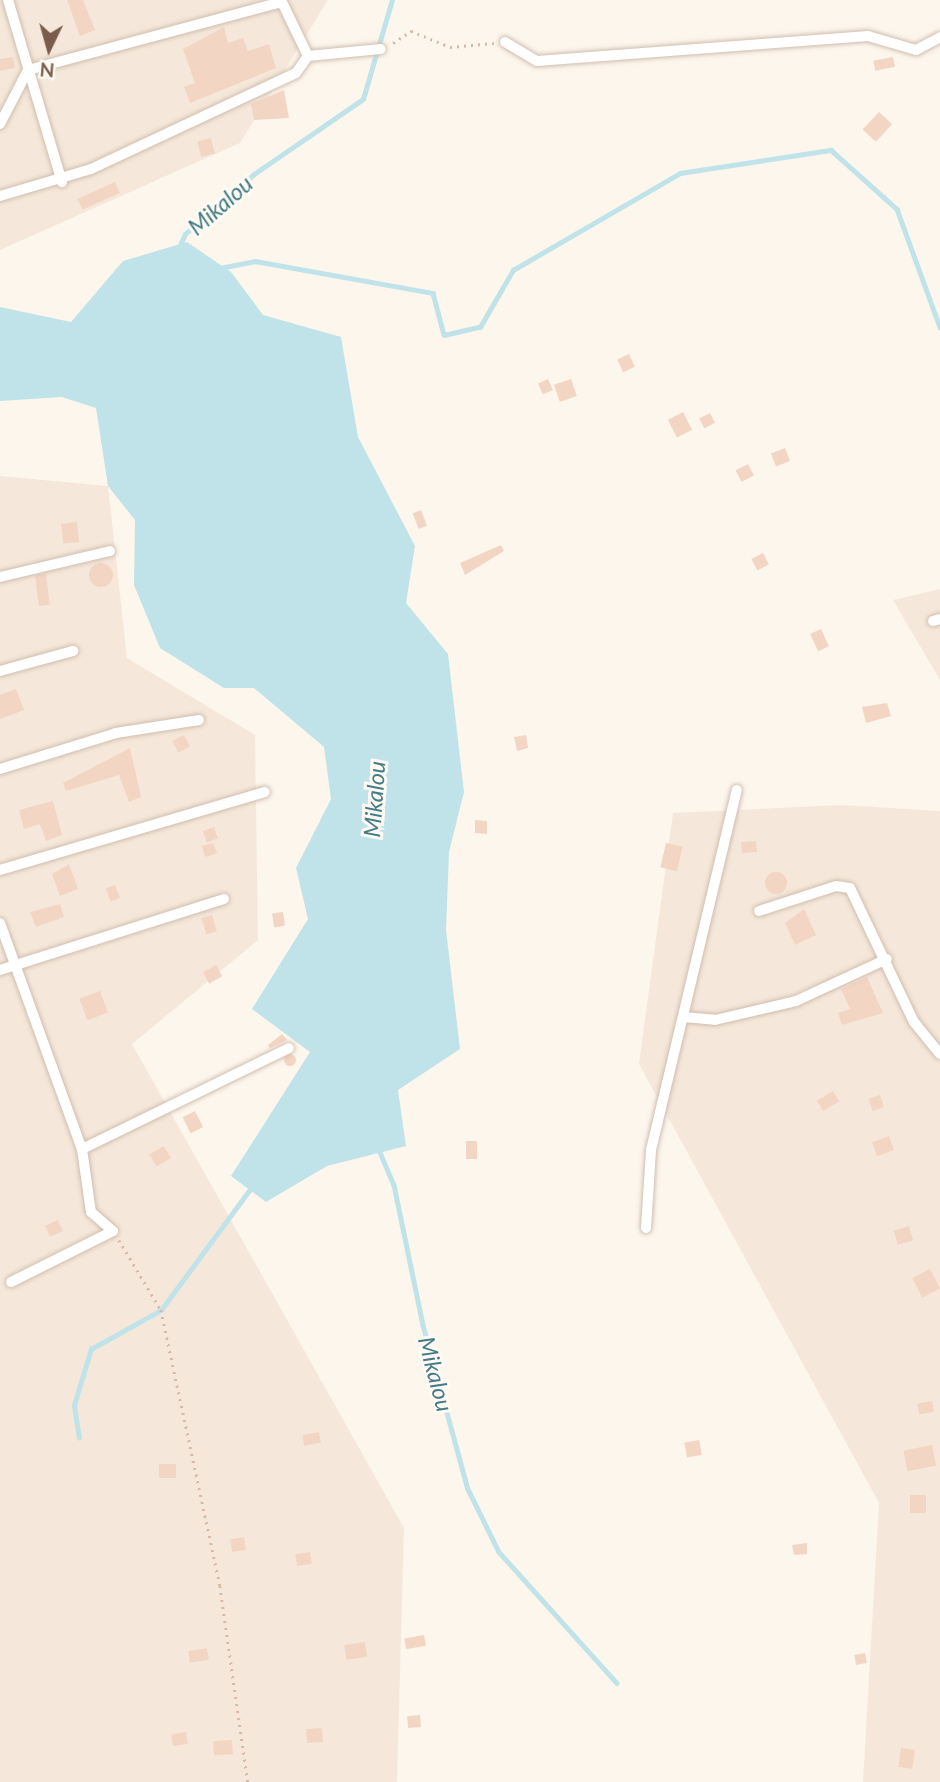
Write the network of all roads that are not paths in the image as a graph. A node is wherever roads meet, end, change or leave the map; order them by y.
1 (8, 0) edge
2 (281, 1) edge
3 (940, 37) edge
4 (505, 42) road end
5 (381, 49) road end
6 (307, 56) junction
7 (28, 70) junction
8 (0, 124) edge
9 (62, 181) junction
10 (0, 196) edge
11 (110, 551) dead end
12 (0, 577) edge
13 (73, 651) dead end
14 (0, 671) edge
15 (199, 720) dead end
16 (0, 769) edge
17 (737, 790) dead end
18 (265, 792) dead end
19 (0, 870) edge
20 (224, 899) dead end
21 (759, 911) dead end
22 (0, 923) edge
23 (887, 959) junction
24 (12, 965) junction
25 (0, 970) edge
26 (683, 1017) junction
27 (289, 1048) dead end
28 (940, 1054) edge
29 (82, 1149) junction
30 (646, 1228) dead end
31 (11, 1282) dead end

1 - 7 street
2 - 6 street
2 - 7 street
3 - 4 street
5 - 6 street
6 - 9 street
7 - 8 street
7 - 9 street
9 - 10 street
11 - 12 street
13 - 14 street
15 - 16 street
17 - 26 street
18 - 19 street
20 - 24 street
21 - 23 street
22 - 24 street
23 - 26 street
23 - 28 street
24 - 25 street
24 - 29 street
26 - 30 street
27 - 29 street
29 - 31 street

